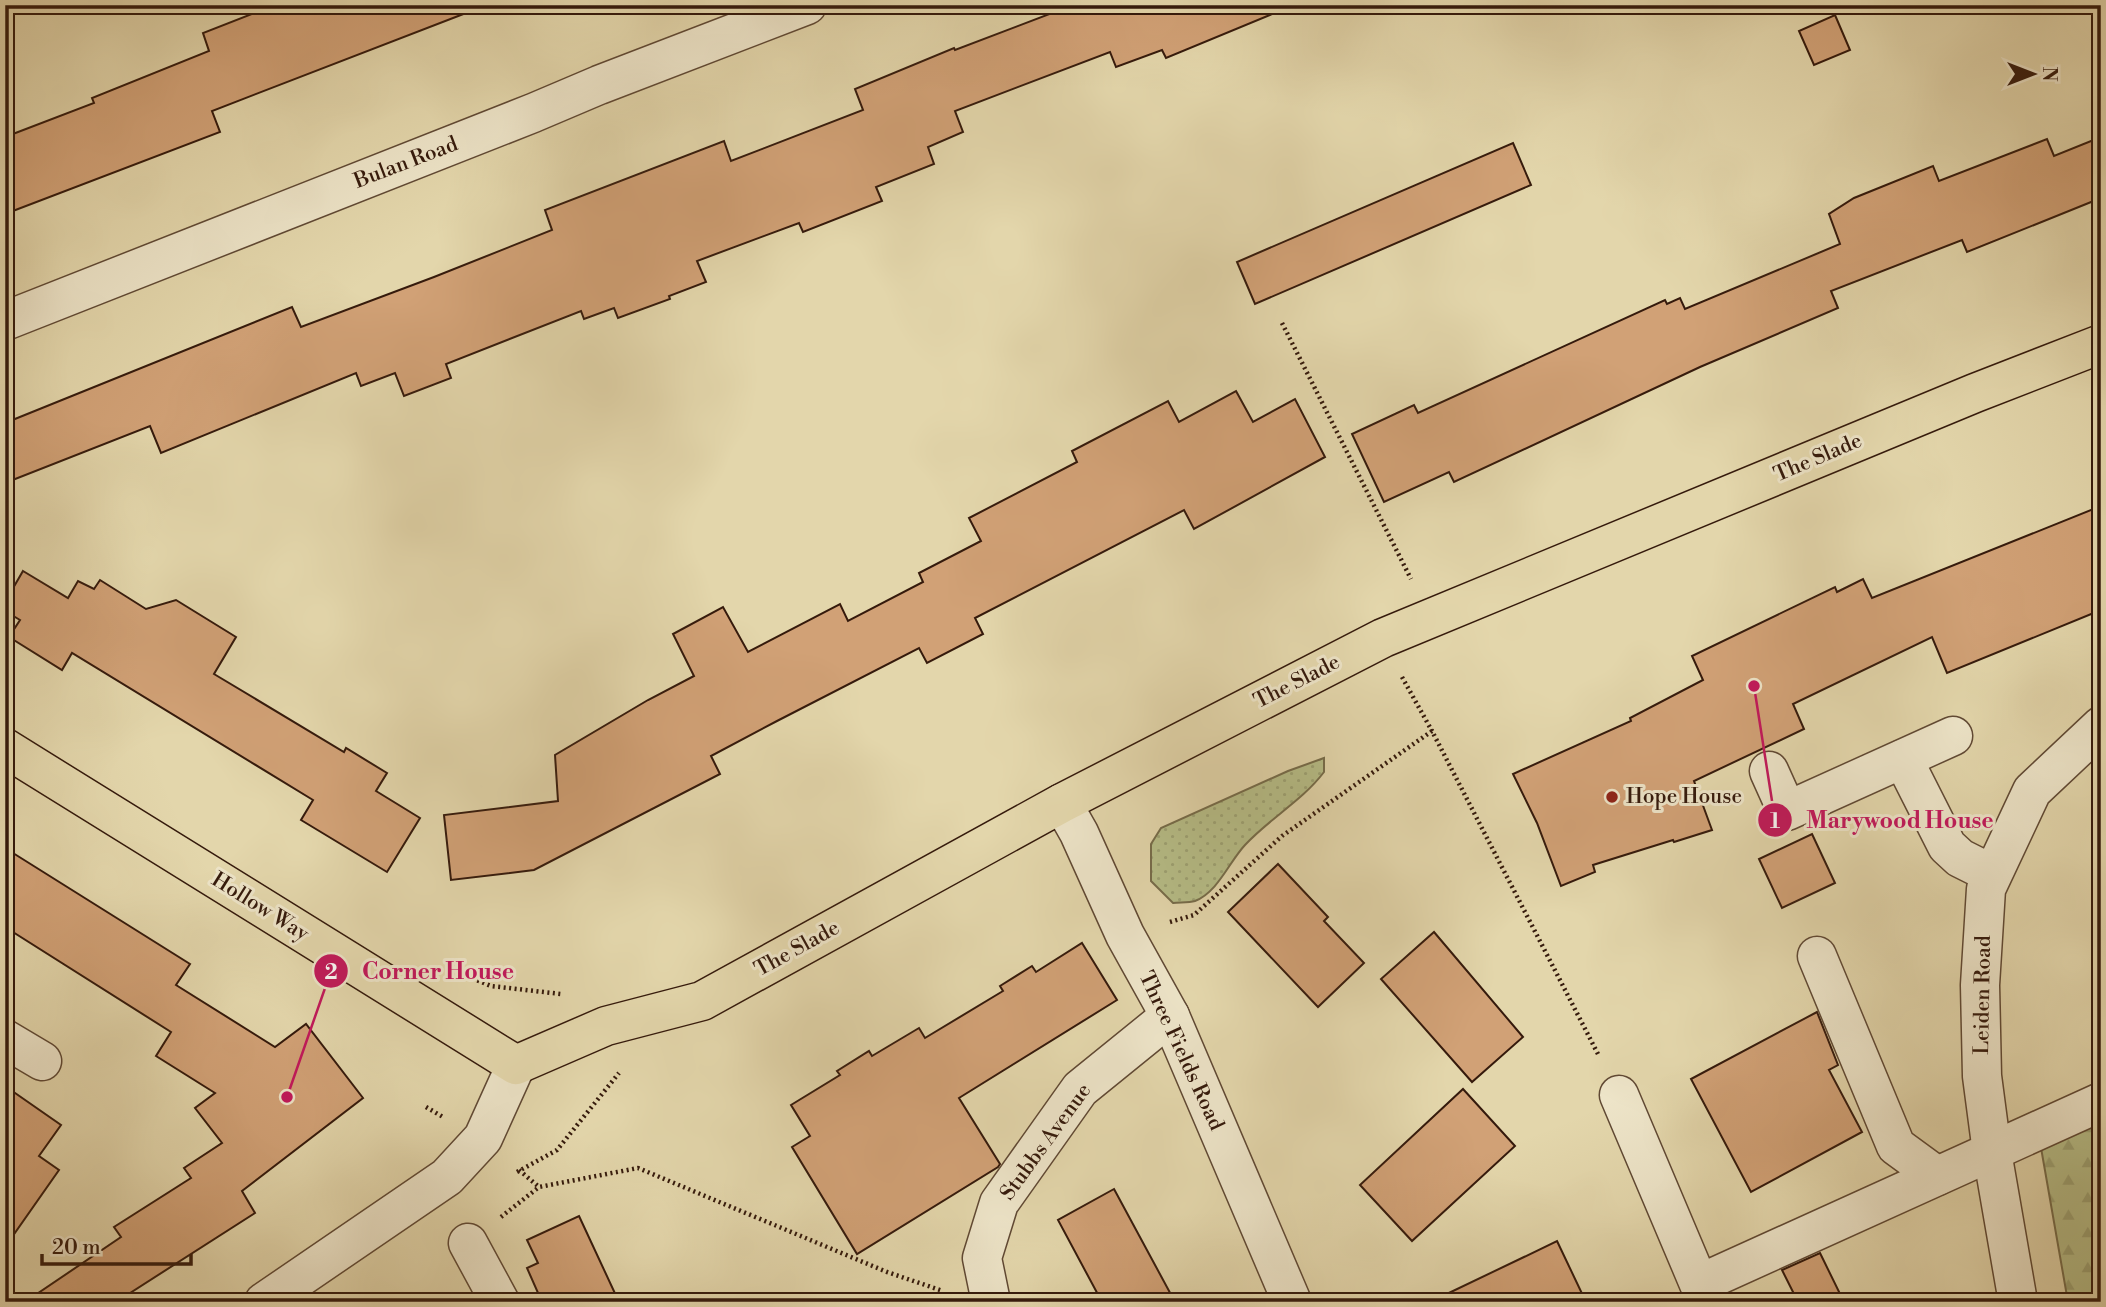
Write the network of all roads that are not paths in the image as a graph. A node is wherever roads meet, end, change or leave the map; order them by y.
1 (807, 5) edge
2 (5, 321) edge
3 (2101, 344) edge
4 (2101, 726) edge
5 (1953, 736) dead end
6 (5, 748) edge
7 (1903, 759) junction
8 (1769, 771) dead end
9 (1062, 803) junction
10 (1992, 874) junction
11 (1816, 956) dead end
12 (1170, 1016) junction
13 (5, 1039) edge
14 (42, 1061) dead end
15 (516, 1065) junction
16 (1619, 1095) road end
17 (2101, 1102) edge
18 (1992, 1152) junction
19 (1937, 1176) junction
20 (468, 1243) dead end
21 (1714, 1290) edge
22 (264, 1302) edge
23 (500, 1302) edge
24 (991, 1302) edge
25 (1292, 1302) edge
26 (2018, 1302) edge

1 - 2 street, Bulan Road
3 - 9 main road, The Slade
4 - 10 street, Leiden Road
5 - 7 street
6 - 15 main road, Hollow Way
7 - 8 street
7 - 10 street
9 - 12 street, Three Fields Road
9 - 15 main road, The Slade
10 - 18 street, Leiden Road
11 - 19 street
12 - 24 street, Stubbs Avenue
12 - 25 street, Three Fields Road
13 - 14 street
15 - 22 street
16 - 21 street
17 - 18 street
18 - 19 street
18 - 26 street, Leiden Road
19 - 21 street
20 - 23 street

